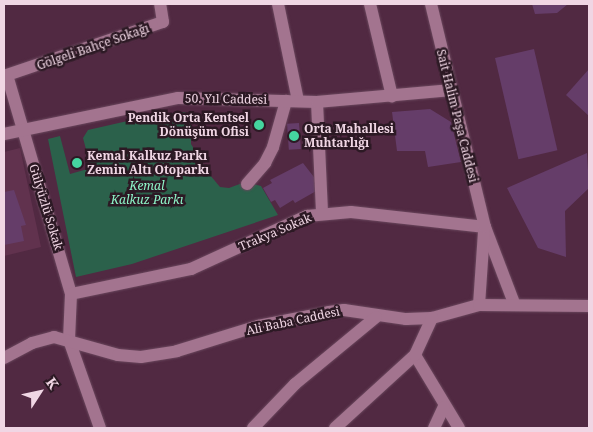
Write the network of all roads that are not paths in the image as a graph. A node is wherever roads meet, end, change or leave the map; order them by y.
1 (160, 4) edge
2 (278, 4) edge
3 (370, 4) edge
4 (431, 4) edge
5 (5, 75) edge
6 (451, 90) junction
7 (392, 96) junction
8 (292, 101) junction
9 (317, 102) junction
10 (22, 129) junction
11 (4, 134) edge
12 (247, 184) dead end
13 (322, 214) junction
14 (485, 227) junction
15 (71, 294) junction
16 (514, 303) junction
17 (479, 304) junction
18 (589, 306) edge
19 (376, 317) junction
20 (432, 318) junction
21 (69, 340) junction
22 (415, 355) junction
23 (4, 358) edge
24 (444, 407) junction
25 (100, 428) edge
26 (253, 428) edge
27 (335, 428) edge
28 (434, 428) edge
29 (459, 428) edge

1 - 5 street, Gölgeli Bahçe Sokağı
2 - 8 street
3 - 7 street
4 - 6 street, Sait Halim Paşa Caddesi
5 - 10 street, Gülyüzlü Sokak
6 - 7 street, 50. Yıl Caddesi
6 - 14 street, Sait Halim Paşa Caddesi
7 - 9 street, 50. Yıl Caddesi
8 - 9 street, 50. Yıl Caddesi
8 - 10 street, 50. Yıl Caddesi
8 - 12 street
9 - 13 street
10 - 11 street, 50. Yıl Caddesi
10 - 15 street, Gülyüzlü Sokak
13 - 14 street, Trakya Sokak
13 - 15 street, Trakya Sokak
14 - 16 street
14 - 17 street
15 - 21 street, Gülyüzlü Sokak
16 - 17 street, Ali Baba Caddesi
16 - 18 street, Ali Baba Caddesi
17 - 20 street, Ali Baba Caddesi
19 - 20 street, Ali Baba Caddesi
19 - 21 street, Ali Baba Caddesi
19 - 26 street
20 - 22 street
21 - 23 street, Ali Baba Caddesi
21 - 25 street
22 - 24 street
22 - 27 street
24 - 28 street
24 - 29 street

